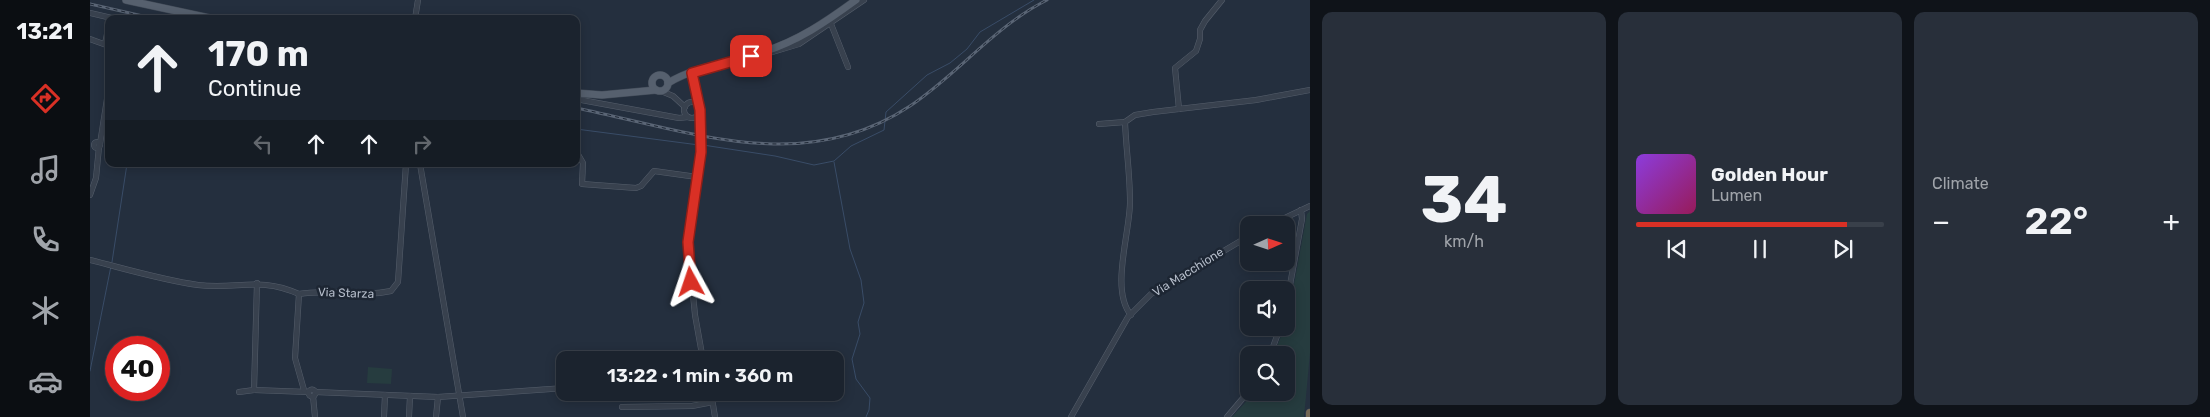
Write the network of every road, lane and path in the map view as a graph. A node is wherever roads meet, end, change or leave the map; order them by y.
1 (126, 0) edge
2 (418, 0) edge
3 (856, 0) edge
4 (864, 0) edge
5 (1222, 0) edge
6 (90, 13) edge
7 (195, 15) edge
8 (416, 15) edge
9 (105, 16) edge
10 (831, 24) junction
11 (90, 39) edge
12 (105, 44) edge
13 (737, 60) junction
14 (848, 67) dead end
15 (689, 74) junction
16 (657, 77) junction
17 (663, 88) junction
18 (1310, 90) edge
19 (626, 92) junction
20 (580, 93) edge
21 (580, 101) edge
22 (686, 107) junction
23 (699, 108) junction
24 (1179, 109) junction
25 (105, 113) edge
26 (666, 116) junction
27 (690, 118) junction
28 (1124, 122) junction
29 (1099, 124) dead end
30 (699, 125) junction
31 (95, 144) edge
32 (580, 155) edge
33 (406, 167) edge
34 (421, 167) edge
35 (697, 177) junction
36 (90, 195) edge
37 (1310, 206) edge
38 (1301, 210) junction
39 (1289, 216) edge
40 (1240, 241) edge
41 (90, 260) edge
42 (1291, 281) edge
43 (257, 283) junction
44 (299, 294) junction
45 (1131, 315) junction
46 (701, 351) edge
47 (556, 389) edge
48 (254, 390) junction
49 (239, 392) dead end
50 (310, 393) junction
51 (385, 395) junction
52 (410, 396) junction
53 (459, 396) junction
54 (438, 397) junction
55 (1241, 401) edge
56 (713, 402) joint
57 (622, 407) dead end
58 (1310, 413) edge
59 (315, 417) edge
60 (384, 417) edge
61 (409, 417) edge
62 (436, 417) edge
63 (463, 417) edge
64 (715, 417) edge
65 (1071, 417) edge
66 (1227, 417) edge
67 (1310, 417) edge

1 - 7 main road
2 - 8 street
3 - 13 main road
4 - 10 street
5 - 24 street
6 - 9 street
10 - 13 street
10 - 14 street
11 - 12 street
13 - 15 main road
15 - 16 main road
15 - 17 main road
15 - 23 street
16 - 17 main road
16 - 17 main road
16 - 19 main road
17 - 19 main road
17 - 22 street
18 - 24 street
19 - 20 main road
21 - 26 street
22 - 23 street
22 - 26 street
22 - 27 street
23 - 27 street
23 - 30 street
24 - 28 street
25 - 31 street
26 - 27 street
27 - 30 street
28 - 29 street
28 - 45 street
30 - 35 street, bridge
31 - 36 street
32 - 35 street
33 - 44 street, Via Starza
34 - 53 street
35 - 46 street
37 - 38 street
38 - 39 street
38 - 42 street
40 - 45 street, Via Macchione
41 - 43 street
43 - 44 street
43 - 48 street
44 - 50 street, Via Starza
45 - 65 street, Via Macchione
47 - 53 street
48 - 49 street
48 - 50 street
50 - 51 street
50 - 59 street, Via Starza
51 - 52 street
51 - 60 street
52 - 54 street
52 - 61 street
53 - 54 street
53 - 63 street
54 - 62 street
55 - 66 street
56 - 57 street
56 - 64 street
58 - 67 highway

